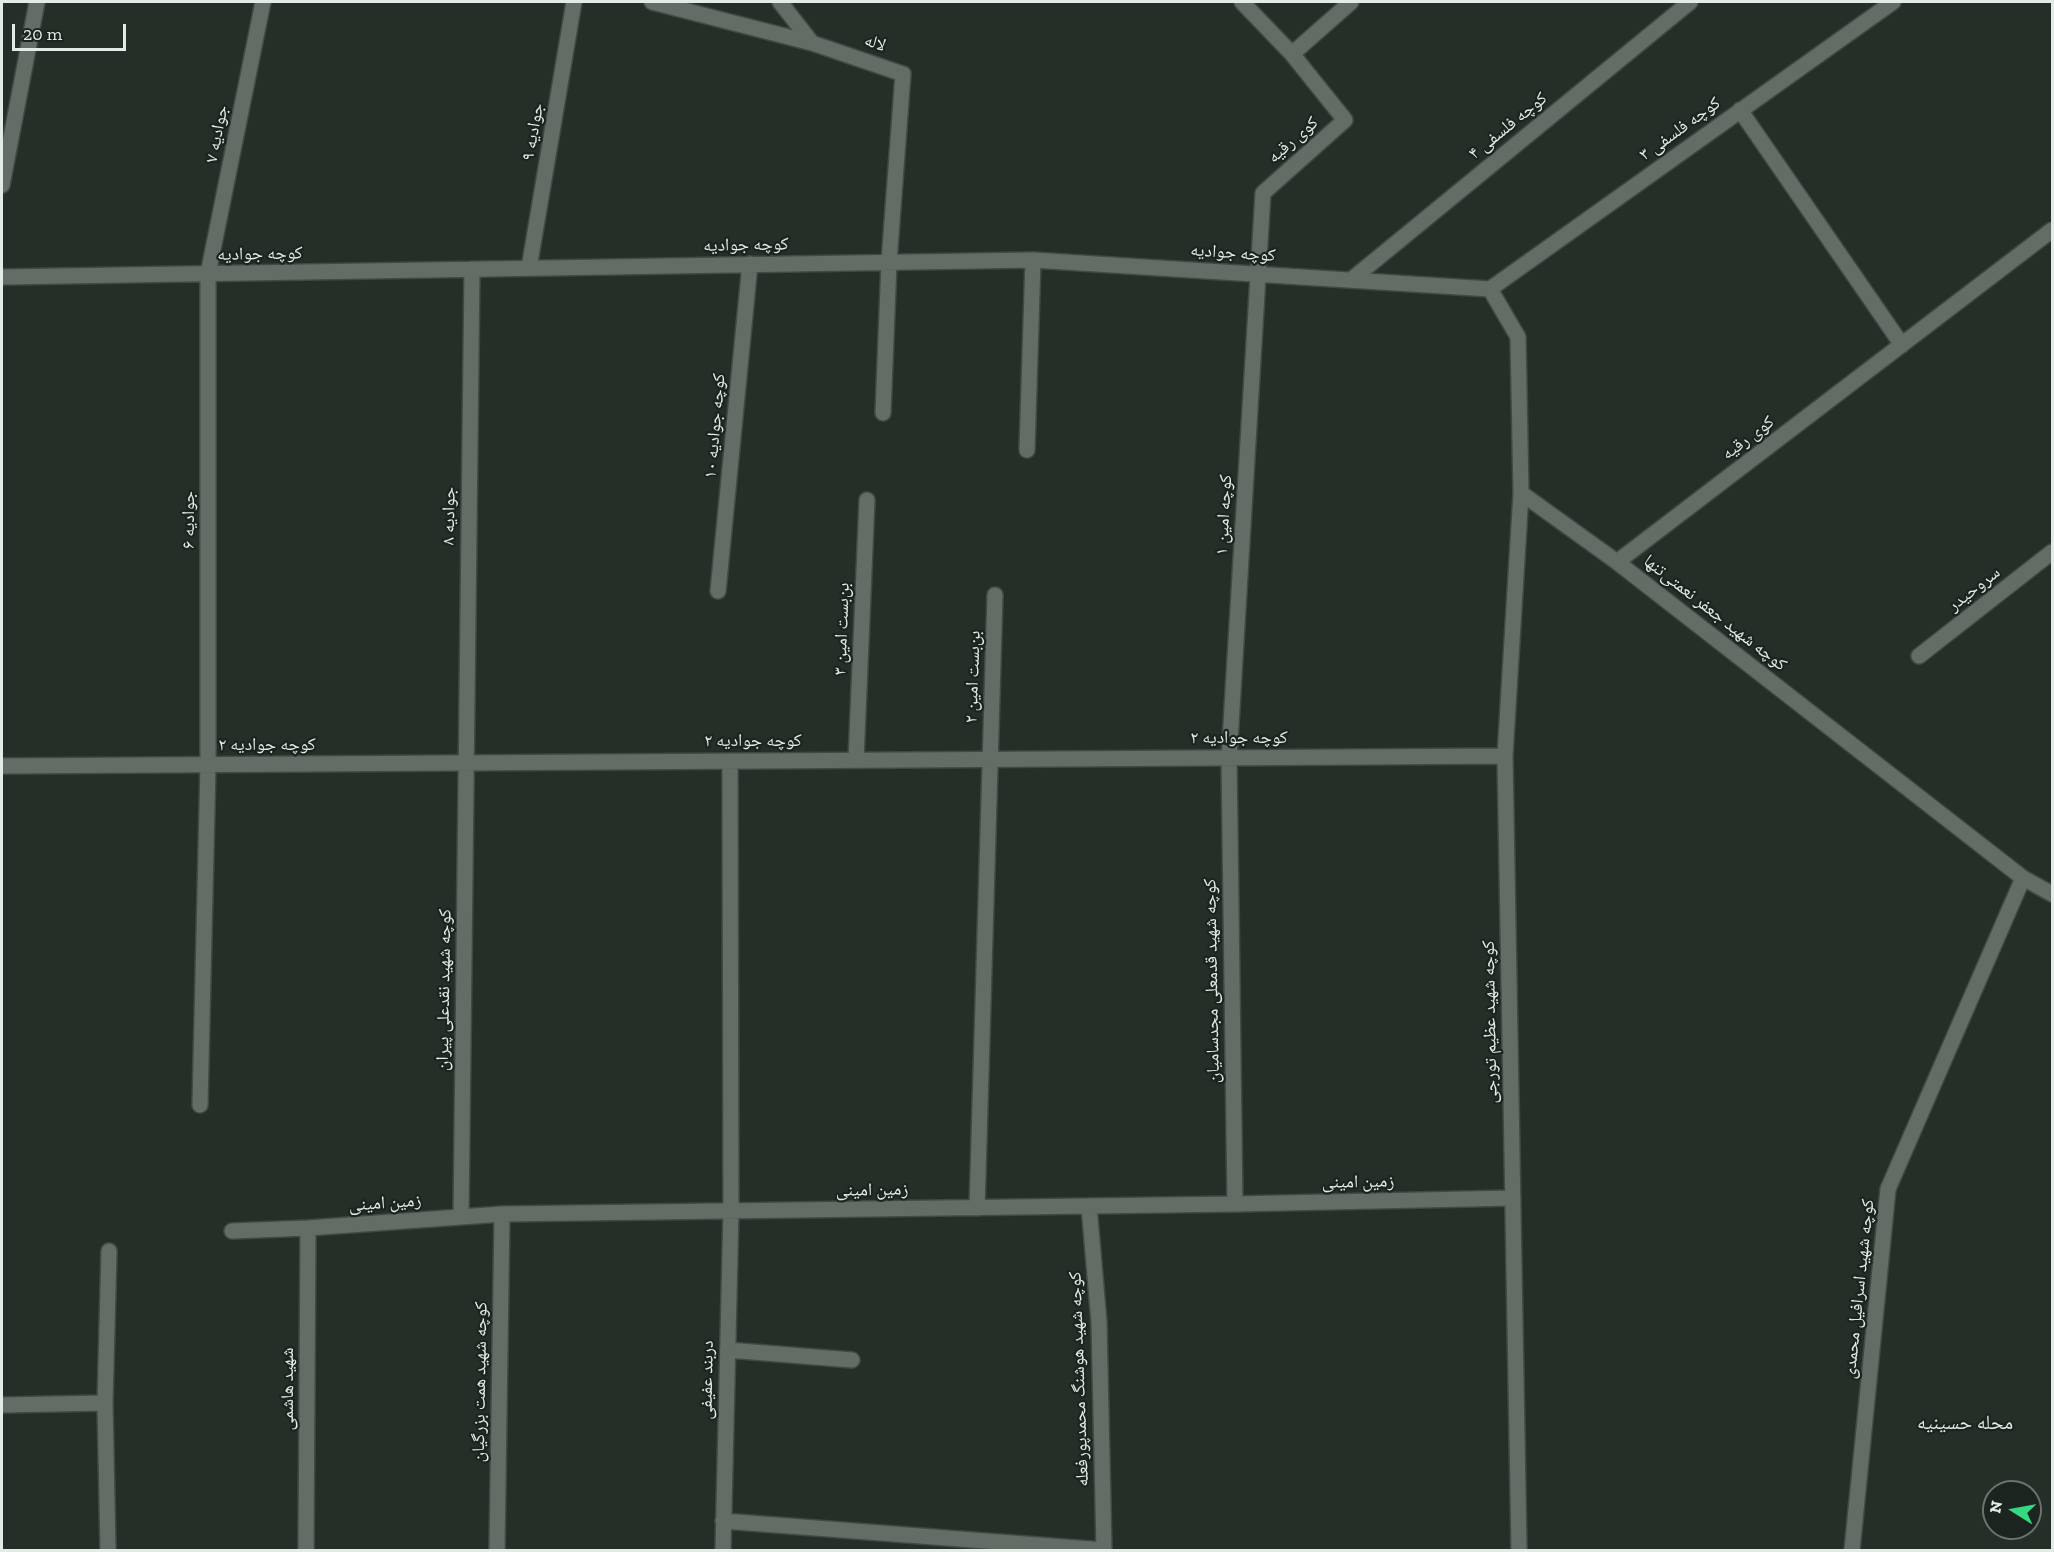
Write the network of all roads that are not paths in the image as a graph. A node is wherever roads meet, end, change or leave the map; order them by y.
1 (37, 2) edge
2 (263, 2) edge
3 (574, 2) edge
4 (652, 2) edge
5 (780, 2) edge
6 (1242, 2) edge
7 (1351, 2) edge
8 (1690, 2) edge
9 (1893, 2) edge
10 (812, 43) junction
11 (1292, 54) junction
12 (1740, 110) junction
13 (2, 185) edge
14 (2052, 230) edge
15 (1033, 260) junction
16 (889, 262) junction
17 (750, 264) junction
18 (529, 268) junction
19 (472, 269) junction
20 (208, 274) junction
21 (1258, 274) junction
22 (2, 277) edge
23 (1352, 280) junction
24 (1490, 289) junction
25 (1902, 345) junction
26 (883, 413) dead end
27 (1027, 450) dead end
28 (1521, 493) junction
29 (867, 500) dead end
30 (2052, 552) edge
31 (1617, 562) junction
32 (718, 591) dead end
33 (995, 595) dead end
34 (1919, 656) dead end
35 (1505, 756) junction
36 (1229, 758) junction
37 (990, 759) junction
38 (856, 760) junction
39 (730, 761) junction
40 (465, 763) junction
41 (208, 765) junction
42 (2, 766) edge
43 (2024, 878) junction
44 (2052, 894) edge
45 (200, 1105) dead end
46 (1513, 1198) junction
47 (1235, 1204) junction
48 (1089, 1206) junction
49 (977, 1208) junction
50 (731, 1211) junction
51 (502, 1214) junction
52 (461, 1217) junction
53 (308, 1228) junction
54 (232, 1231) dead end
55 (109, 1251) dead end
56 (728, 1350) junction
57 (852, 1360) dead end
58 (105, 1403) junction
59 (2, 1405) edge
60 (723, 1521) junction
61 (1104, 1550) edge
62 (108, 1551) edge
63 (306, 1551) edge
64 (497, 1551) edge
65 (723, 1551) edge
66 (1519, 1551) edge
67 (1852, 1551) edge

1 - 13 street
2 - 20 street, جوادیه ۷
3 - 18 street, جوادیه ۹
4 - 10 street, لاله
5 - 10 street
6 - 11 street, کوی رقیه
7 - 11 street
8 - 23 street, کوچه فلسفی ۴
9 - 12 street, کوچه فلسفی ۳
10 - 16 street, لاله
11 - 21 street, کوی رقیه
12 - 24 street, کوچه فلسفی ۳
12 - 25 street
14 - 25 street, کوی رقیه
15 - 16 street, کوچه جوادیه
15 - 21 street, کوچه جوادیه
15 - 27 street
16 - 17 street, کوچه جوادیه
16 - 26 street
17 - 18 street, کوچه جوادیه
17 - 32 street, کوچه جوادیه ۱۰
18 - 19 street, کوچه جوادیه
19 - 20 street, کوچه جوادیه
19 - 40 street, جوادیه ۸
20 - 22 street, کوچه جوادیه
20 - 41 street, جوادیه ۶
21 - 23 street, کوچه جوادیه
21 - 36 street, کوچه امین ۱
23 - 24 street, کوچه جوادیه
24 - 28 street
25 - 31 street, کوی رقیه
28 - 31 street, کوچه شهید جعفر نعمتی‌تنها
28 - 35 street, کوچه شهید عظیم تورجی
29 - 38 street, بن‌بست امین ۳
30 - 34 street, سروحیدر
31 - 43 street, کوچه شهید جعفر نعمتی‌تنها
33 - 37 street, بن‌بست امین ۲
35 - 36 street, کوچه جوادیه ۲
35 - 46 street, کوچه شهید عظیم تورجی
36 - 37 street, کوچه جوادیه ۲
36 - 47 street, کوچه شهید قدمعلی مجدسامیان
37 - 38 street, کوچه جوادیه ۲
37 - 49 street, بن‌بست امین ۲
38 - 39 street, کوچه جوادیه ۲
39 - 40 street, کوچه جوادیه ۲
39 - 50 street, دربند عفیفی
40 - 41 street, کوچه جوادیه ۲
40 - 52 street, کوچه شهید نقدعلی پیران
41 - 42 street, کوچه جوادیه ۲
41 - 45 street, جوادیه ۶
43 - 44 street, کوچه شهید جعفر نعمتی‌تنها
43 - 67 street, کوچه شهید اسرافیل محمدی
46 - 47 street, زمین امینی
46 - 66 street, کوچه شهید عظیم تورجی
47 - 48 street, زمین امینی
48 - 49 street, زمین امینی
48 - 61 street, کوچه شهید هوشنگ محمدپورفعله
49 - 50 street, زمین امینی
50 - 51 street, زمین امینی
50 - 56 street, دربند عفیفی
51 - 52 street, زمین امینی
51 - 64 street, کوچه شهید همت بزرگیان
52 - 53 street, زمین امینی
53 - 54 street, زمین امینی
53 - 63 street, شهید هاشمی
55 - 58 street
56 - 57 street
56 - 60 street, دربند عفیفی
58 - 59 street
58 - 62 street
60 - 61 street
60 - 65 street, دربند عفیفی

